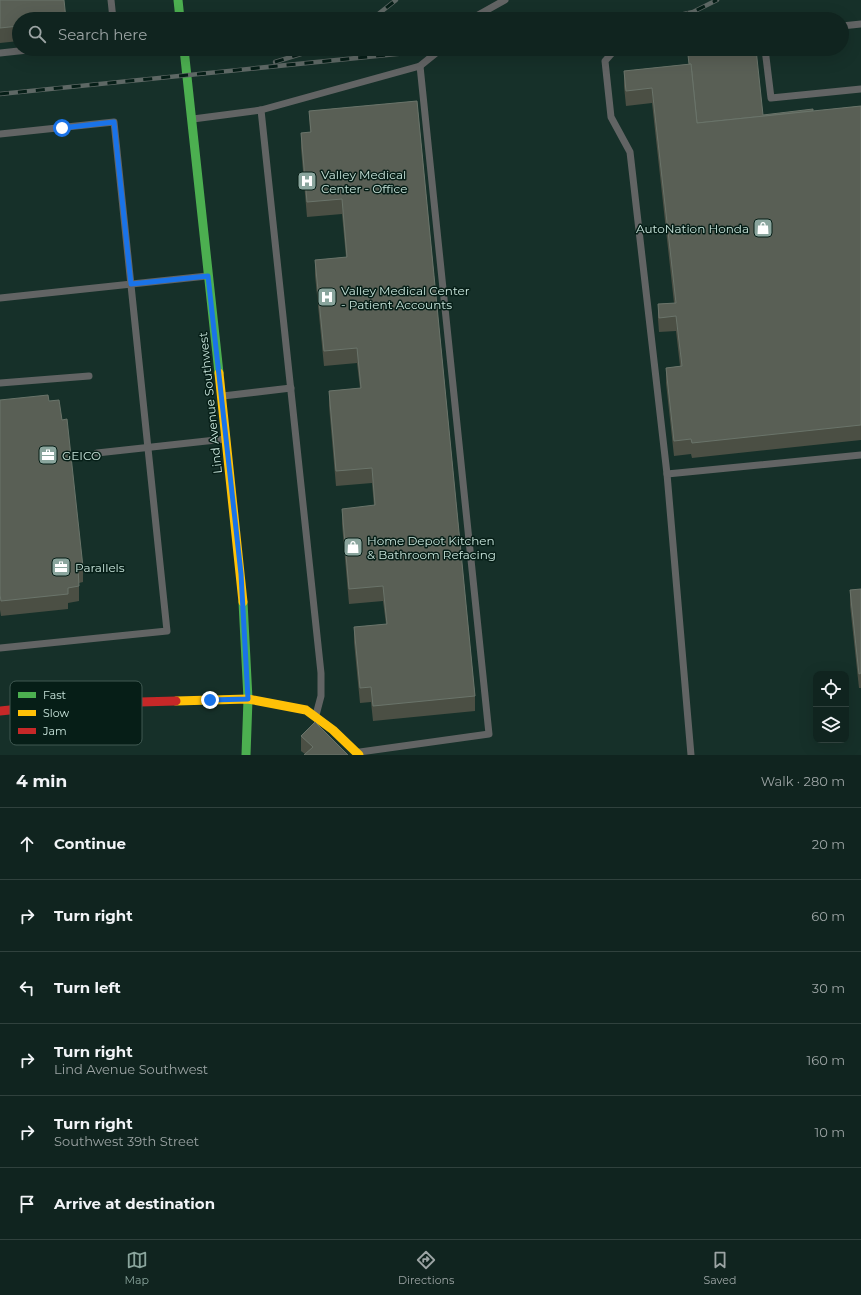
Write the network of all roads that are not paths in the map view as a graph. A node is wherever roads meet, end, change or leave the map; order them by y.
1 (111, 0) edge
2 (178, 0) edge
3 (505, 0) edge
4 (113, 12) edge
5 (179, 12) edge
6 (484, 12) edge
7 (861, 24) edge
8 (849, 25) edge
9 (12, 52) edge
10 (0, 53) edge
11 (185, 56) edge
12 (432, 56) edge
13 (609, 56) edge
14 (766, 56) edge
15 (420, 66) junction
16 (861, 89) edge
17 (261, 110) junction
18 (191, 119) junction
19 (0, 134) edge
20 (208, 276) junction
21 (131, 284) junction
22 (0, 298) edge
23 (89, 376) dead end
24 (0, 383) edge
25 (291, 388) junction
26 (221, 396) junction
27 (225, 439) junction
28 (148, 448) junction
29 (97, 453) dead end
30 (861, 455) edge
31 (667, 474) junction
32 (0, 648) edge
33 (248, 699) junction
34 (142, 702) edge
35 (10, 710) edge
36 (0, 711) edge
37 (316, 716) junction
38 (357, 754) edge
39 (246, 755) edge
40 (691, 755) edge

1 - 4 lane
2 - 5 main road
3 - 6 lane
7 - 8 lane
9 - 10 lane
11 - 18 main road, Lind Avenue Southwest
12 - 15 lane
13 - 31 lane
14 - 16 lane
15 - 17 lane
15 - 38 lane
17 - 18 lane
17 - 25 lane
18 - 20 main road, Lind Avenue Southwest
19 - 21 lane
20 - 21 lane
20 - 26 main road, Lind Avenue Southwest
21 - 22 lane
21 - 28 lane
23 - 24 lane
25 - 26 lane
25 - 37 lane
26 - 27 main road, Lind Avenue Southwest
27 - 28 lane
27 - 33 main road, Lind Avenue Southwest
28 - 29 lane
28 - 32 lane
30 - 31 lane
31 - 40 lane
33 - 34 main road
33 - 37 main road
33 - 39 main road, Lind Avenue Southwest
35 - 36 main road
37 - 38 main road

